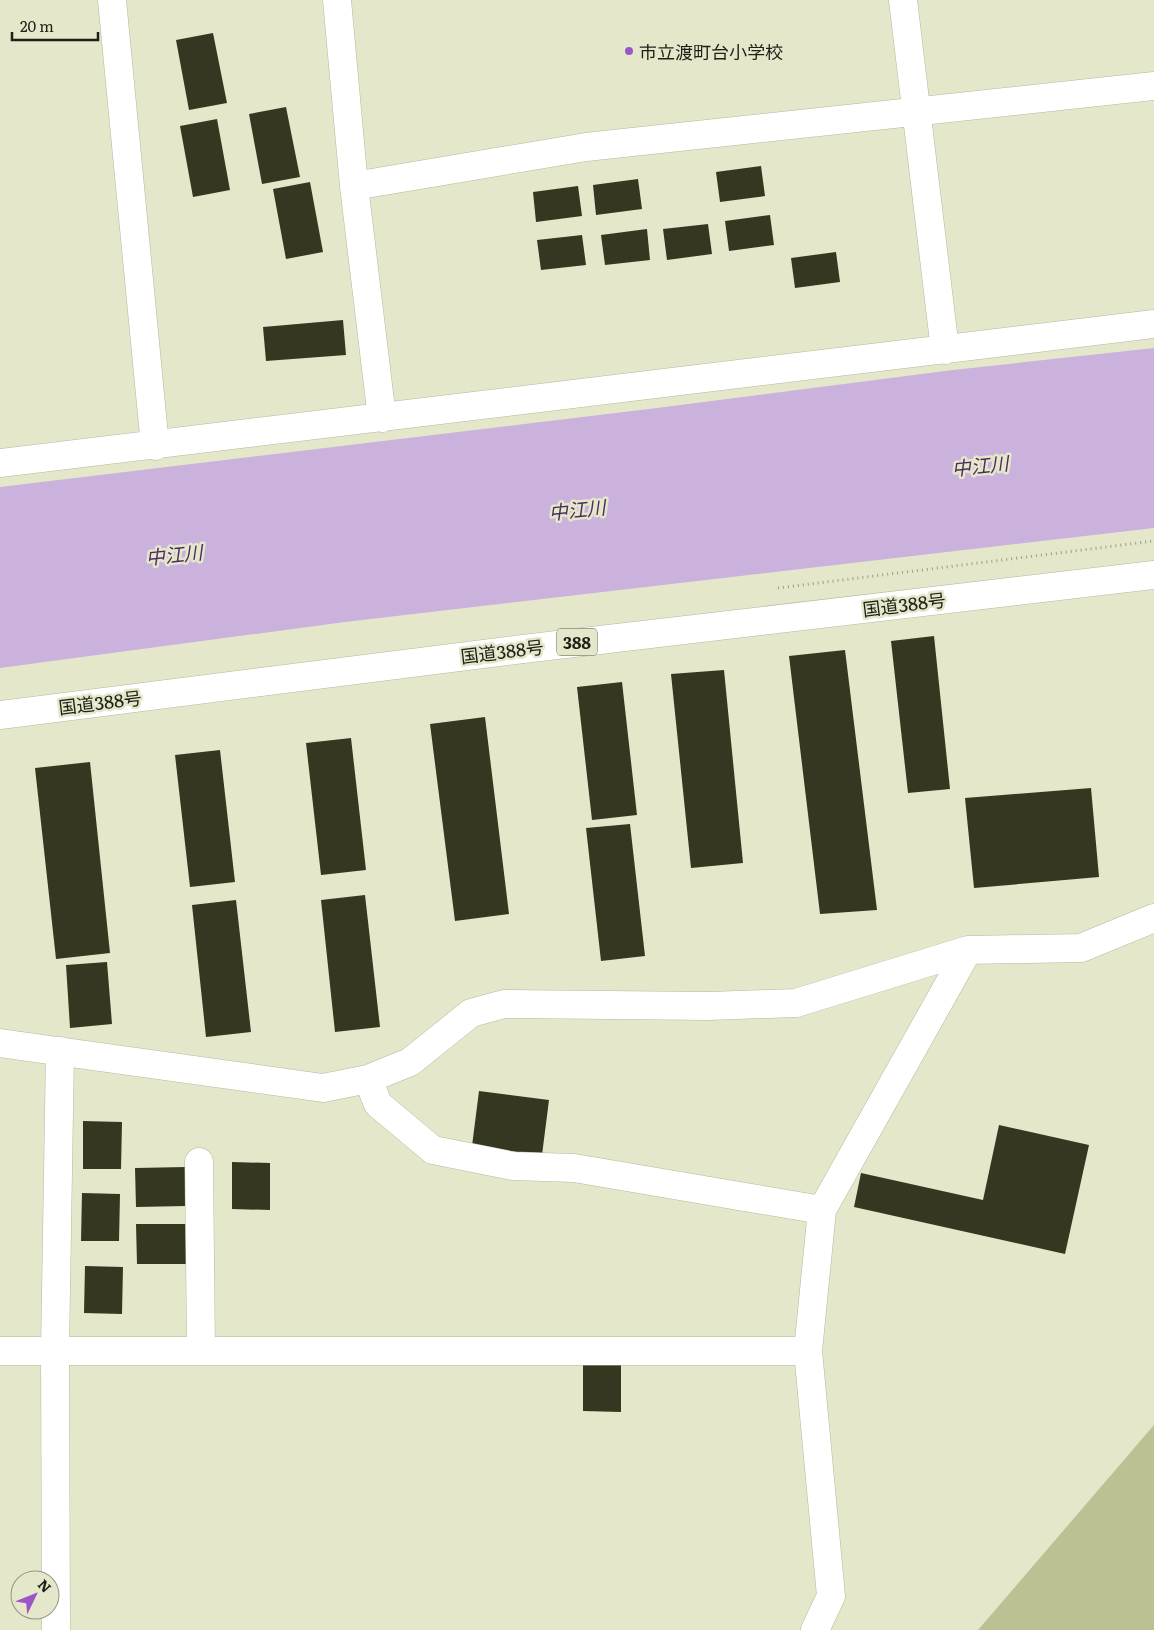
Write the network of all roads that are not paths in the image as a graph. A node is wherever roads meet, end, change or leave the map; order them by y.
1 (112, 0) edge
2 (337, 0) edge
3 (904, 0) edge
4 (1154, 86) edge
5 (916, 113) junction
6 (354, 186) junction
7 (1154, 324) edge
8 (945, 350) junction
9 (382, 418) junction
10 (155, 446) junction
11 (0, 463) edge
12 (1154, 575) edge
13 (0, 715) edge
14 (1154, 918) edge
15 (968, 950) junction
16 (0, 1043) edge
17 (60, 1052) junction
18 (368, 1080) junction
19 (199, 1162) dead end
20 (822, 1210) junction
21 (55, 1350) junction
22 (0, 1351) edge
23 (201, 1351) junction
24 (808, 1351) junction
25 (56, 1630) edge
26 (815, 1630) edge

1 - 10 main road
2 - 6 main road
3 - 5 main road
4 - 5 main road
5 - 6 main road
5 - 8 main road
6 - 9 main road
7 - 8 main road
8 - 9 main road
9 - 10 main road
10 - 11 main road
12 - 13 main road, 国道388号 / 388
14 - 15 main road
15 - 18 main road
15 - 20 main road
16 - 17 main road
17 - 18 main road
17 - 21 main road
18 - 20 main road
19 - 23 main road
20 - 24 main road
21 - 22 main road
21 - 23 main road
21 - 25 main road
23 - 24 main road
24 - 26 main road

